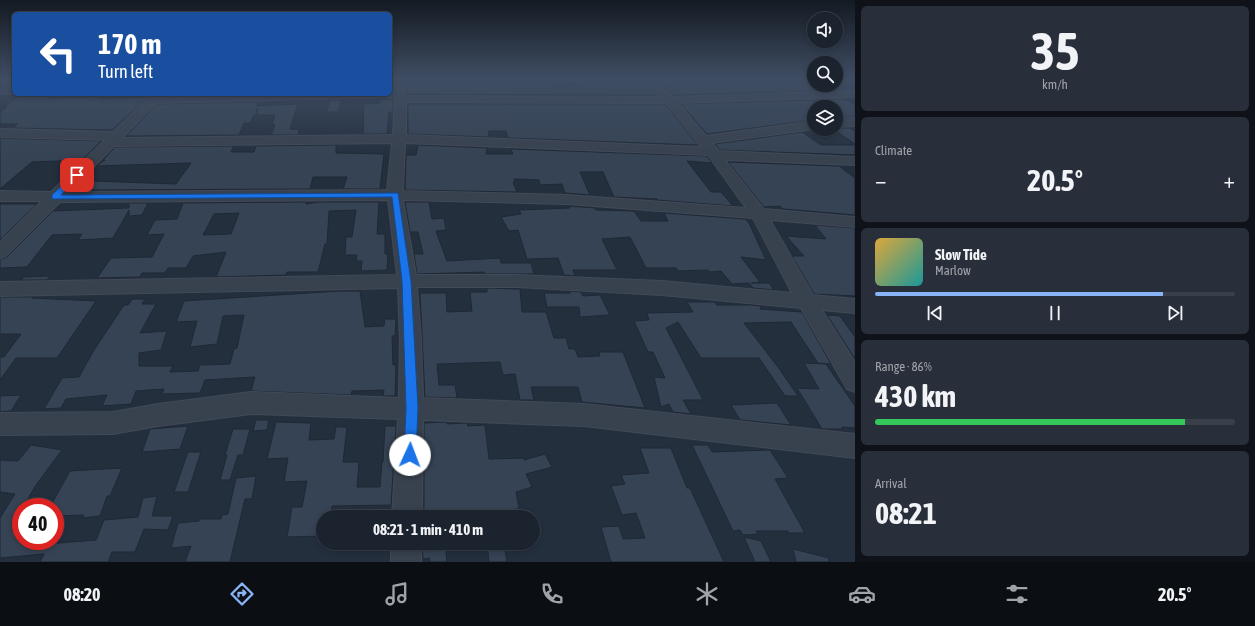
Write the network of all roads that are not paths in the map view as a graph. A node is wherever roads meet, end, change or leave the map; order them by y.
1 (148, 105) edge
2 (400, 105) edge
3 (674, 105) edge
4 (855, 122) edge
5 (843, 123) edge
6 (807, 126) edge
7 (0, 133) edge
8 (113, 139) junction
9 (400, 139) junction
10 (711, 149) junction
11 (855, 161) edge
12 (395, 194) junction
13 (0, 196) edge
14 (55, 197) junction
15 (759, 214) junction
16 (855, 222) edge
17 (0, 252) edge
18 (407, 281) junction
19 (0, 289) edge
20 (806, 300) junction
21 (855, 306) edge
22 (855, 382) edge
23 (412, 408) junction
24 (0, 424) edge
25 (855, 446) edge
26 (407, 510) edge
27 (406, 550) edge
28 (406, 562) edge

1 - 8 street
2 - 9 street
3 - 10 street
4 - 5 street
6 - 10 street
7 - 8 street
8 - 9 street
8 - 14 street
9 - 10 street
9 - 12 street
10 - 11 street
10 - 15 street
12 - 14 street
12 - 15 street
12 - 18 street
13 - 14 street
14 - 17 street
15 - 16 street
15 - 20 street
18 - 19 street
18 - 20 street
18 - 23 street
20 - 21 street
20 - 22 street
23 - 24 street
23 - 25 street
23 - 26 street
27 - 28 street

